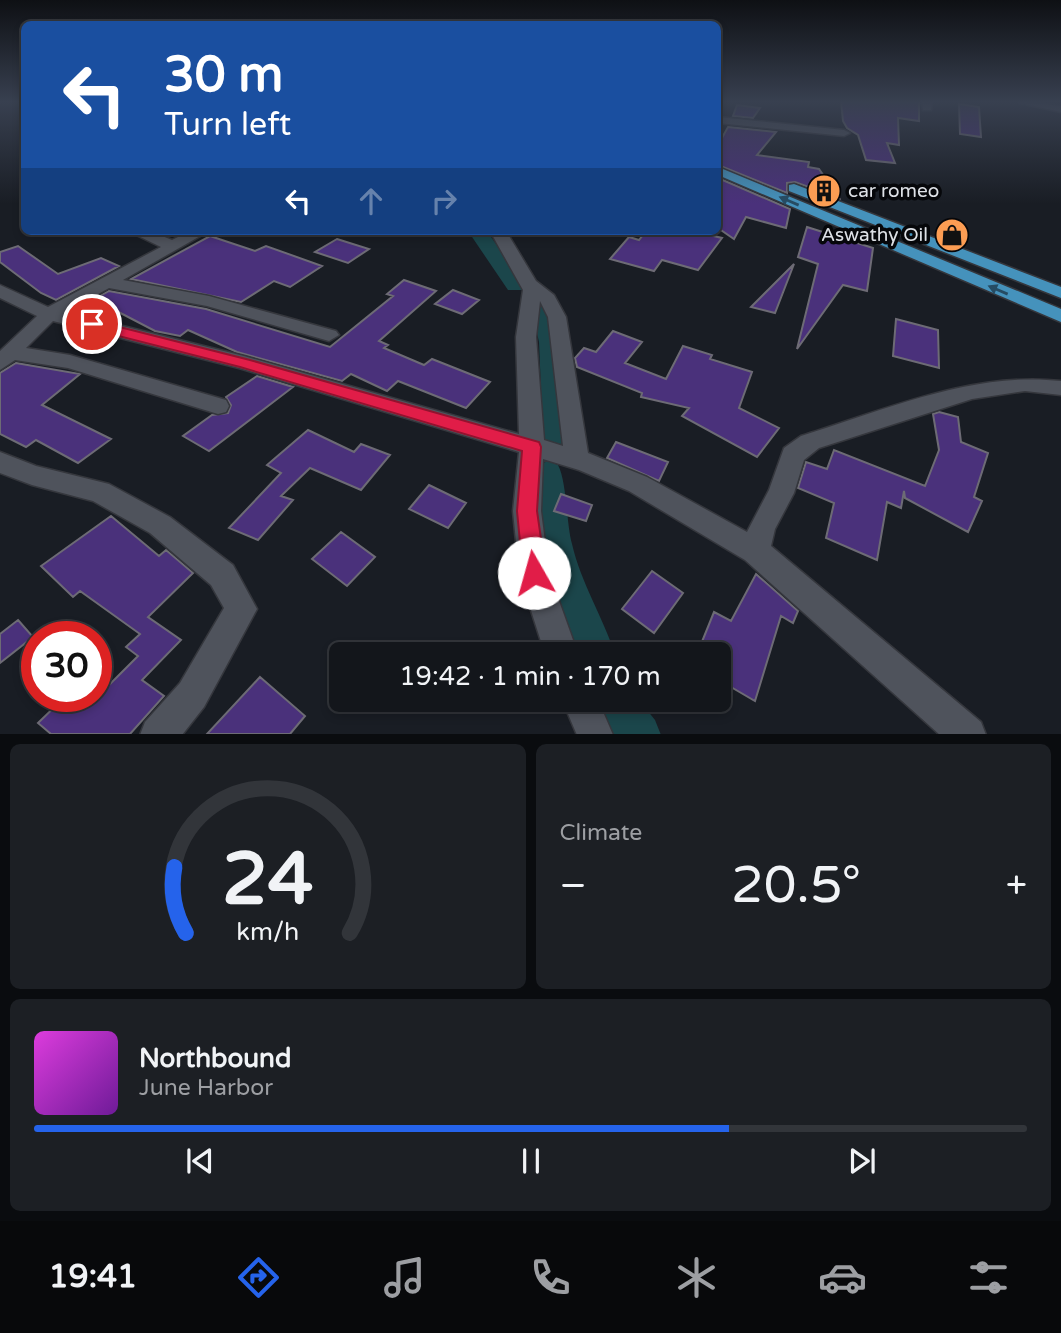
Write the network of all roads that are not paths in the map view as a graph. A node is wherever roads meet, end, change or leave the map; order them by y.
1 (721, 159) edge
2 (721, 172) edge
3 (146, 235) edge
4 (194, 235) edge
5 (501, 235) edge
6 (173, 246) junction
7 (108, 282) junction
8 (530, 285) junction
9 (0, 290) edge
10 (1061, 293) edge
11 (49, 314) junction
12 (1061, 316) edge
13 (329, 335) dead end
14 (7, 358) edge
15 (1061, 388) edge
16 (219, 406) dead end
17 (532, 447) junction
18 (577, 460) junction
19 (0, 462) edge
20 (755, 551) junction
21 (557, 642) edge
22 (585, 712) edge
23 (158, 734) edge
24 (595, 734) edge
25 (968, 734) edge

1 - 10 main road
12 -> 2 main road
3 - 6 street
4 - 6 street
5 - 8 street
6 - 7 street
7 - 11 street
7 - 13 street
8 - 17 street
8 - 18 street
9 - 11 street
11 - 14 street
11 - 17 street
14 - 16 street
15 - 20 street
17 - 18 street
17 - 21 street
18 - 20 street
19 - 23 street
20 - 25 street
22 - 24 street

